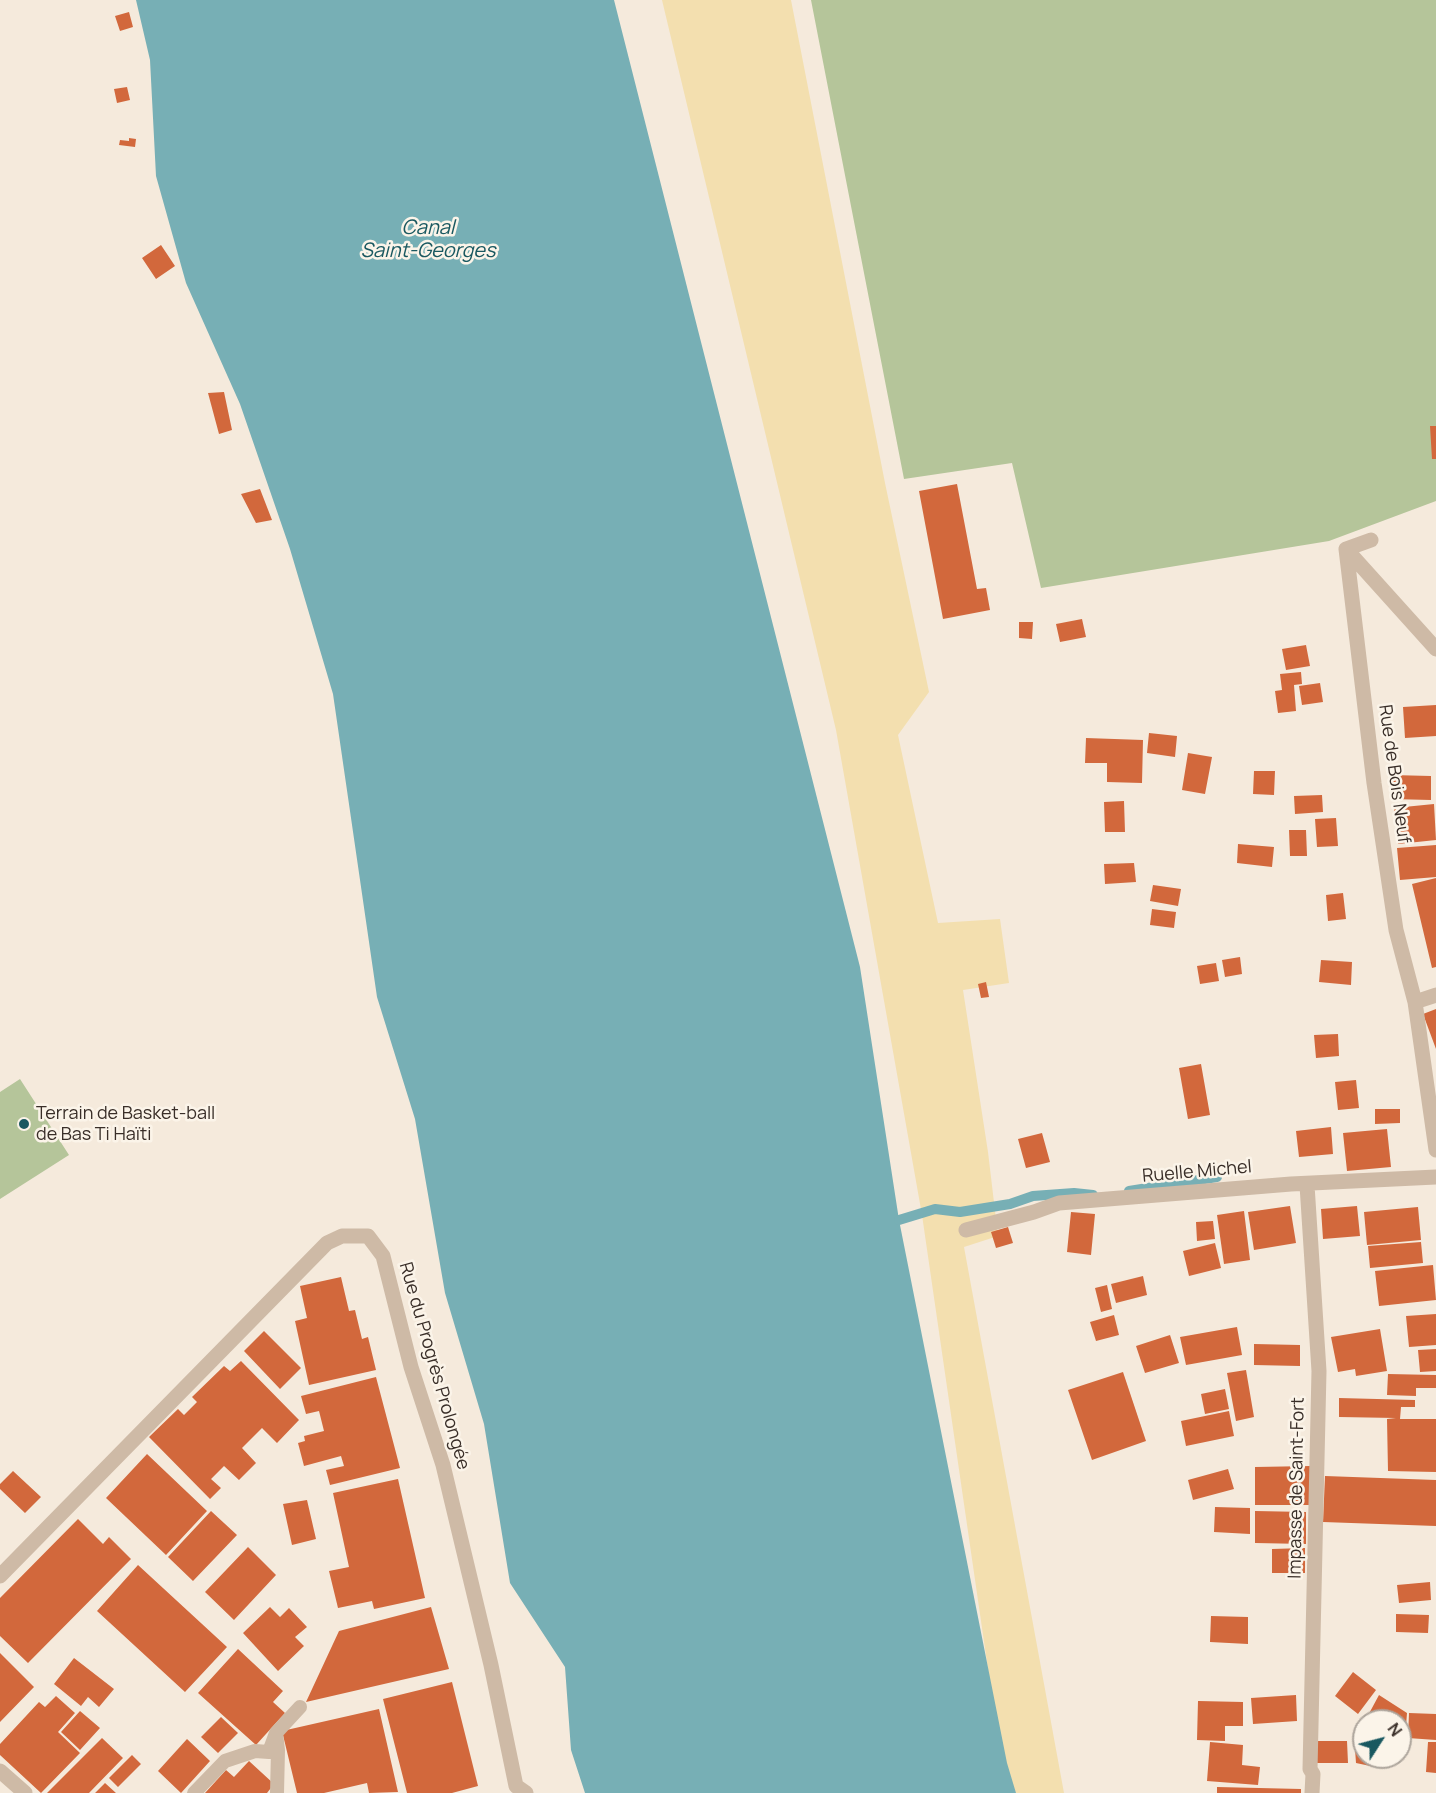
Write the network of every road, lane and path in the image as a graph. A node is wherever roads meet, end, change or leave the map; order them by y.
1 (1371, 540) dead end
2 (1346, 549) junction
3 (1436, 649) edge
4 (1436, 995) edge
5 (1415, 1002) junction
6 (1436, 1150) edge
7 (1436, 1178) edge
8 (1307, 1185) junction
9 (966, 1230) dead end
10 (0, 1576) edge
11 (300, 1707) dead end
12 (276, 1733) junction
13 (0, 1771) edge
14 (25, 1793) edge
15 (194, 1793) edge
16 (277, 1793) edge
17 (526, 1793) edge
18 (1312, 1793) edge

1 - 2 street
2 - 3 street
2 - 5 street, Rue de Bois Neuf
4 - 5 street
5 - 6 street, Rue de Bois Neuf
7 - 8 street, Ruelle Michel
8 - 9 street, Ruelle Michel
8 - 18 street, Impasse de Saint-Fort
10 - 17 street, Rue du Progrès Prolongée
11 - 12 lane
12 - 15 lane
12 - 16 lane
13 - 14 street

